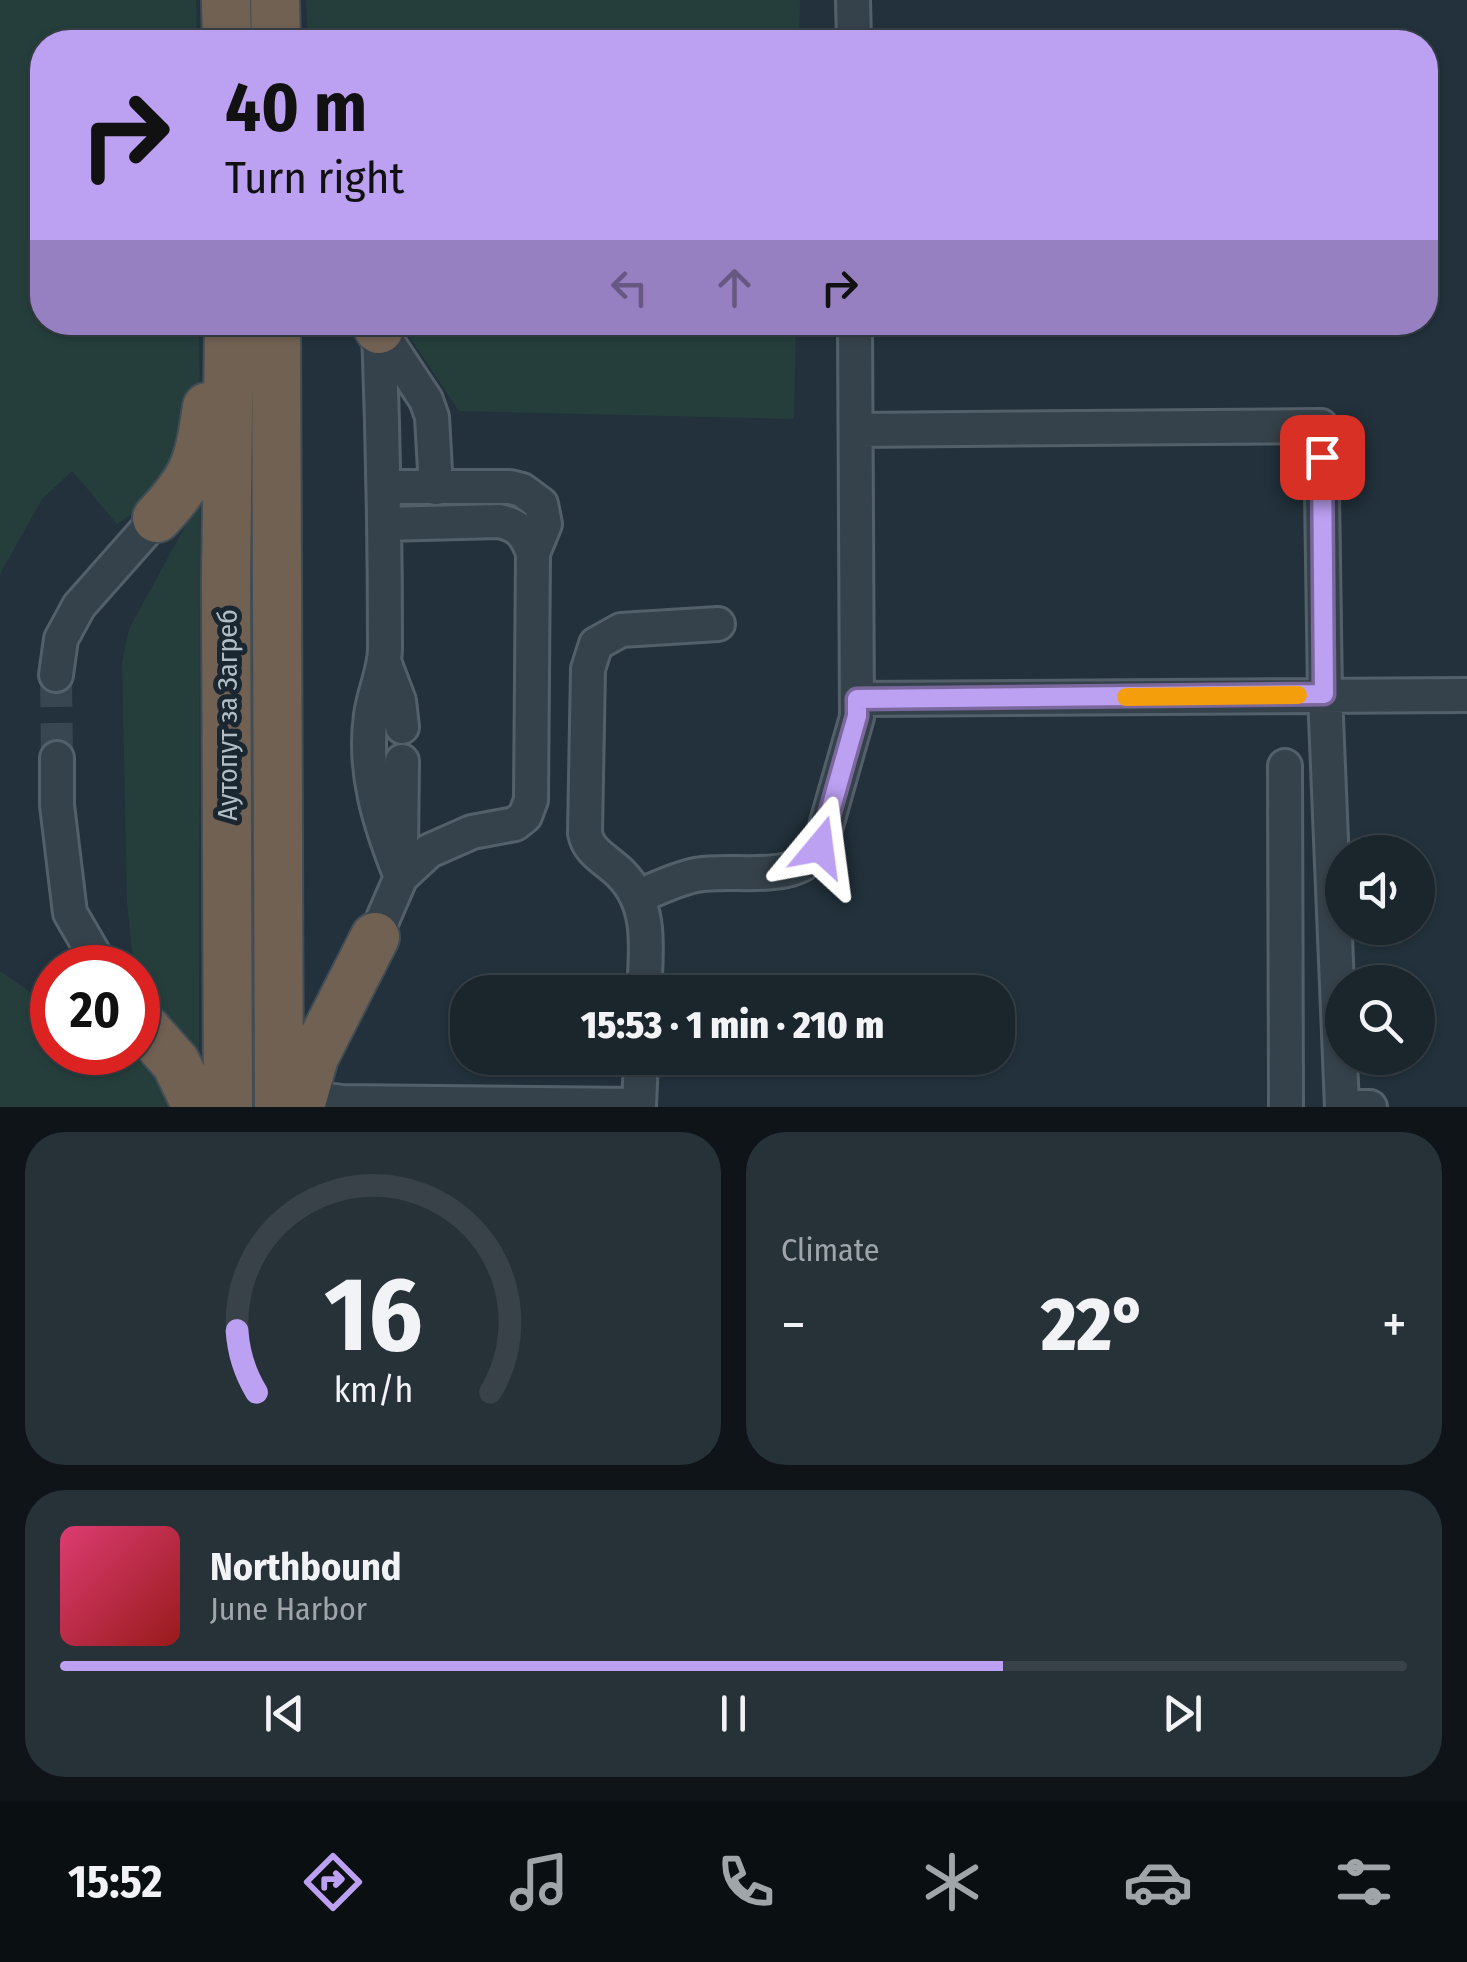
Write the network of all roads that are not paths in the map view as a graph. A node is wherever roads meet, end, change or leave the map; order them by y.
1 (226, 0) edge
2 (276, 0) edge
3 (853, 0) edge
4 (227, 30) edge
5 (276, 30) edge
6 (854, 30) edge
7 (226, 335) edge
8 (229, 335) edge
9 (276, 335) edge
10 (377, 335) edge
11 (383, 335) edge
12 (855, 335) edge
13 (856, 430) junction
14 (385, 488) junction
15 (436, 488) junction
16 (157, 518) joint
17 (384, 524) junction
18 (533, 553) junction
19 (718, 624) dead end
20 (385, 664) junction
21 (56, 675) tunnel mouth
22 (1324, 694) junction
23 (1467, 695) edge
24 (857, 699) junction
25 (402, 727) dead end
26 (56, 758) tunnel mouth
27 (402, 761) dead end
28 (1285, 766) dead end
29 (401, 877) junction
30 (637, 896) junction
31 (375, 936) joint
32 (89, 945) edge
33 (644, 975) edge
34 (160, 1045) edge
35 (640, 1075) edge
36 (294, 1104) edge
37 (639, 1106) edge
38 (197, 1107) edge
39 (228, 1107) edge
40 (1286, 1107) edge
41 (1370, 1107) edge

1 - 4 highway
2 - 5 highway
3 - 6 lane
7 - 16 highway
8 - 39 highway, Аутопут за Загреб
9 - 36 highway, Аутопут за Загреб
10 - 14 lane
11 - 15 lane
12 - 13 lane
13 - 22 lane
13 - 24 lane
14 - 15 lane
14 - 17 lane
15 - 18 lane
16 - 21 lane
17 - 18 lane
17 - 20 lane
18 - 29 lane
19 - 30 lane
20 - 25 lane
20 - 29 lane
22 - 23 lane
22 - 24 lane
22 - 41 lane
24 - 30 lane
26 - 32 lane
27 - 29 lane
28 - 40 lane
29 - 31 lane
30 - 33 lane
31 - 36 highway
34 - 38 highway
35 - 37 lane
36 - 37 lane

